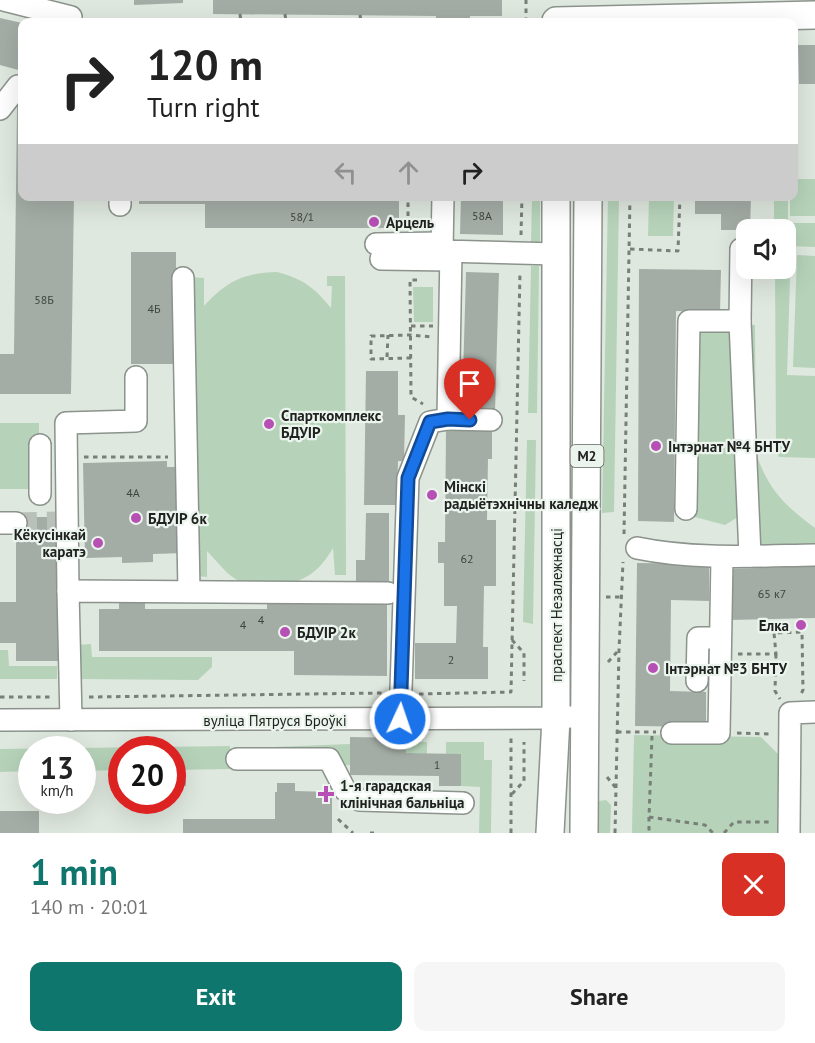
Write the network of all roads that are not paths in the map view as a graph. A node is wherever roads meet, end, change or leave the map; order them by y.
1 (4, 0) edge
2 (71, 13) edge
3 (556, 14) edge
4 (589, 14) edge
5 (815, 15) edge
6 (18, 86) edge
7 (0, 109) edge
8 (443, 201) edge
9 (556, 201) edge
10 (588, 201) edge
11 (448, 252) junction
12 (556, 254) junction
13 (183, 278) dead end
14 (741, 279) edge
15 (740, 321) junction
16 (136, 377) dead end
17 (448, 419) junction
18 (491, 420) dead end
19 (40, 445) dead end
20 (40, 494) dead end
21 (686, 508) dead end
22 (628, 547) road end
23 (815, 555) edge
24 (750, 556) junction
25 (722, 557) junction
26 (68, 591) junction
27 (189, 591) junction
28 (388, 593) dead end
29 (721, 646) junction
30 (697, 681) dead end
31 (815, 712) edge
32 (585, 716) junction
33 (555, 718) junction
34 (400, 719) junction
35 (0, 720) edge
36 (71, 720) junction
37 (662, 732) road end
38 (237, 759) dead end
39 (463, 803) dead end
40 (789, 827) edge
41 (550, 833) edge
42 (584, 833) edge

1 - 2 street
3 - 4 main road
4 - 5 main road
6 - 7 street
8 - 11 street
9 - 12 main road, праспект Незалежнасці / М2
10 - 32 main road, праспект Незалежнасці / М2
11 - 11 street
11 - 12 street
11 - 17 street
12 - 33 main road, праспект Незалежнасці / М2
13 - 27 street
14 - 15 street
15 - 21 street
15 - 24 street
16 - 26 street
17 - 18 street
17 - 34 street
19 - 20 street
22 - 25 street
23 - 24 street
24 - 25 street
25 - 29 street
26 - 27 street
26 - 36 street
27 - 28 street
29 - 30 street
29 - 37 street
31 - 40 street
32 - 33 street, вуліца Пятруся Броўкі
32 - 42 main road, праспект Незалежнасці / М2
33 - 34 street, вуліца Пятруся Броўкі
33 - 41 main road, праспект Незалежнасці / М2
34 - 36 street, вуліца Пятруся Броўкі
35 - 36 street, вуліца Пятруся Броўкі
38 - 39 street

